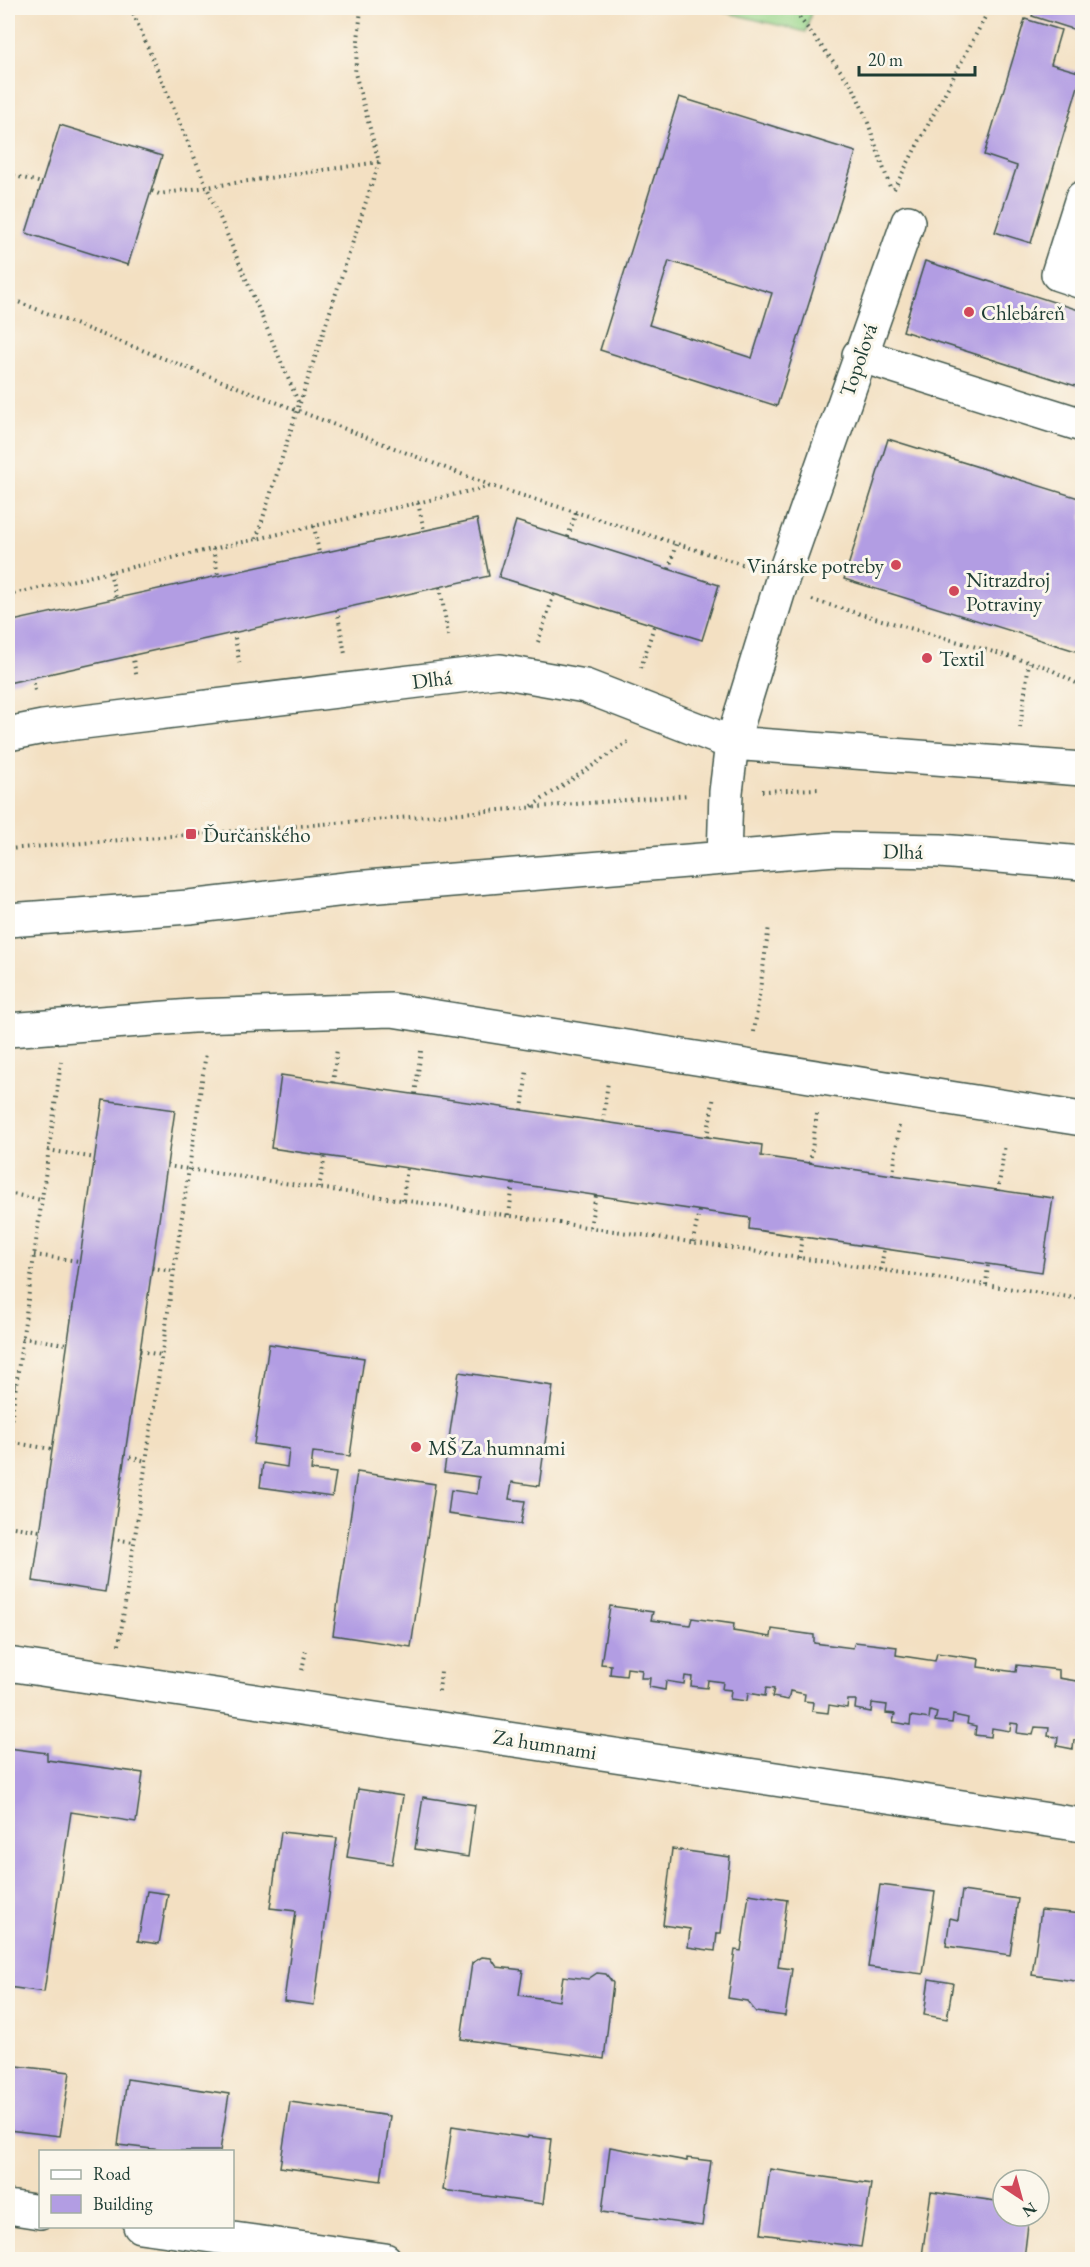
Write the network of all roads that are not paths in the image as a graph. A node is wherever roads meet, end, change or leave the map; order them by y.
1 (1083, 198) edge
2 (908, 222) dead end
3 (1083, 282) edge
4 (860, 355) junction
5 (1083, 425) edge
6 (8, 734) edge
7 (732, 742) junction
8 (1083, 769) edge
9 (724, 858) junction
10 (1083, 863) edge
11 (8, 920) edge
12 (8, 1030) edge
13 (1083, 1119) edge
14 (8, 1664) edge
15 (1083, 1825) edge
16 (8, 2207) edge
17 (39, 2212) edge
18 (155, 2228) edge
19 (385, 2259) edge

1 - 3 street
2 - 4 street, Topoľová
4 - 5 street
4 - 7 street, Topoľová
6 - 7 street, Dlhá
7 - 8 street, Dlhá
7 - 9 street
9 - 10 street, Dlhá
9 - 11 street, Dlhá
12 - 13 street
14 - 15 street, Za humnami
16 - 17 street
18 - 19 street

